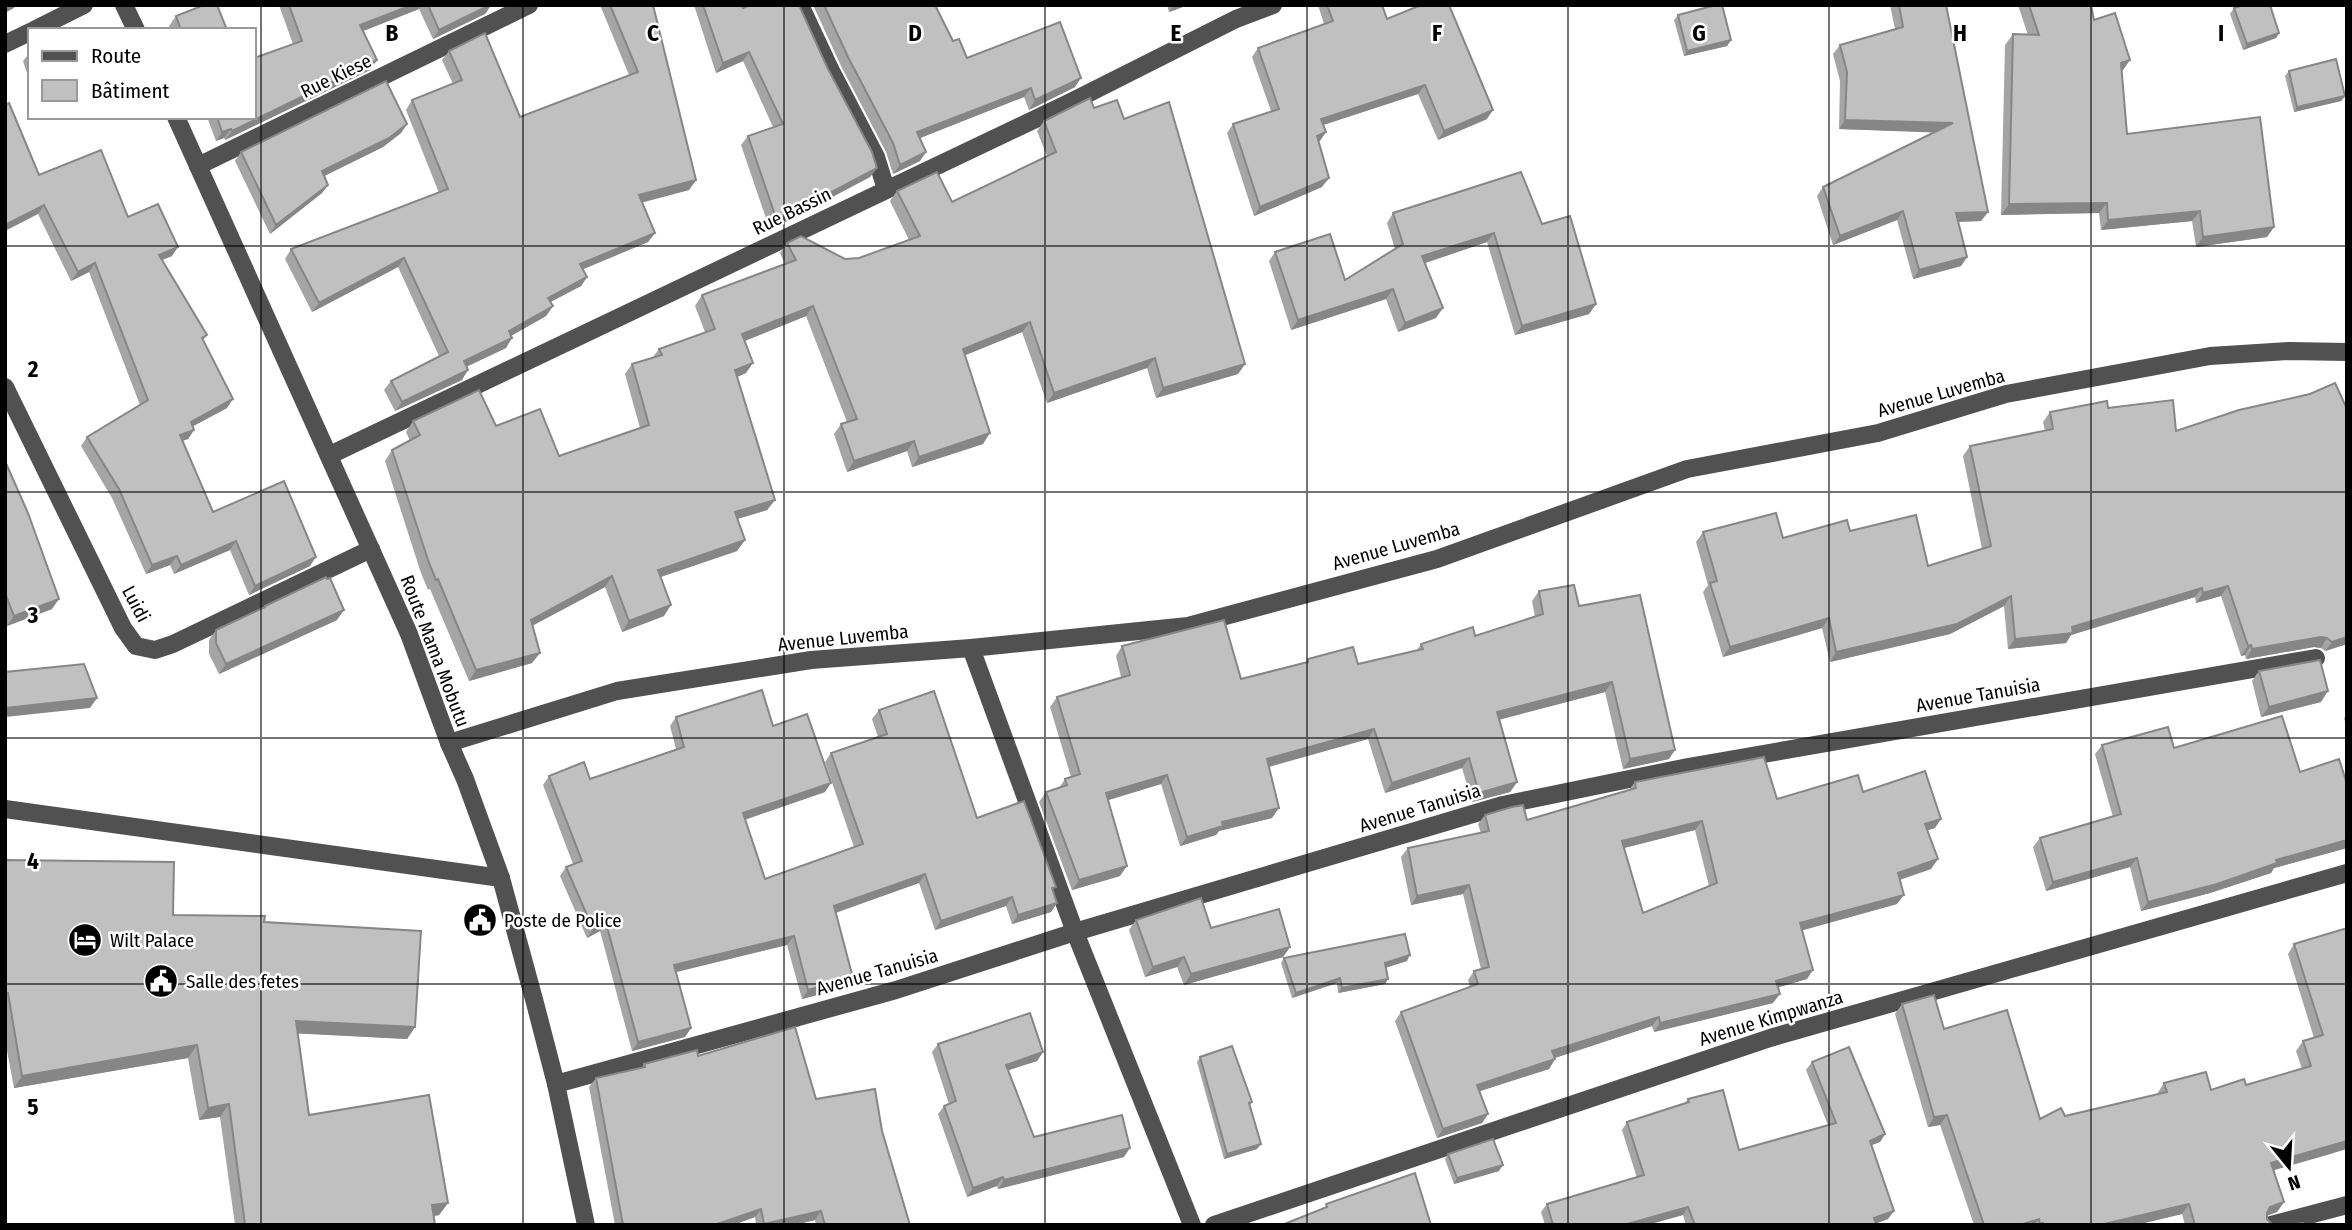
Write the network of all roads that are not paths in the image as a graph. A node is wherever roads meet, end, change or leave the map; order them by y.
1 (84, 5) edge
2 (124, 5) edge
3 (529, 5) edge
4 (800, 5) edge
5 (1273, 5) edge
6 (38, 28) edge
7 (135, 28) edge
8 (28, 33) edge
9 (5, 44) edge
10 (177, 119) edge
11 (198, 166) junction
12 (886, 189) junction
13 (2347, 352) edge
14 (5, 387) edge
15 (330, 455) junction
16 (371, 548) junction
17 (971, 648) junction
18 (2316, 658) edge
19 (449, 743) junction
20 (5, 809) edge
21 (2347, 873) edge
22 (501, 878) junction
23 (1075, 932) junction
24 (556, 1084) junction
25 (2347, 1205) edge
26 (586, 1225) edge
27 (1192, 1225) edge
28 (1214, 1225) edge
29 (2271, 1225) edge

1 - 6 street
2 - 7 street
3 - 11 street, Rue Kiese
4 - 12 street
5 - 12 street, Rue Bassin
8 - 9 street
10 - 11 street, Route Mama Mobutu
11 - 15 street, Route Mama Mobutu
12 - 15 street, Rue Bassin
13 - 17 street, Avenue Luvemba
14 - 16 street, Luidi
15 - 16 street, Route Mama Mobutu
16 - 19 street, Route Mama Mobutu
17 - 19 street, Avenue Luvemba
17 - 23 street
18 - 23 street, Avenue Tanuisia
19 - 22 street, Route Mama Mobutu
20 - 22 street
21 - 28 street, Avenue Kimpwanza
22 - 24 street, Route Mama Mobutu
23 - 24 street, Avenue Tanuisia
23 - 27 street
24 - 26 street, Route Mama Mobutu
25 - 29 street

